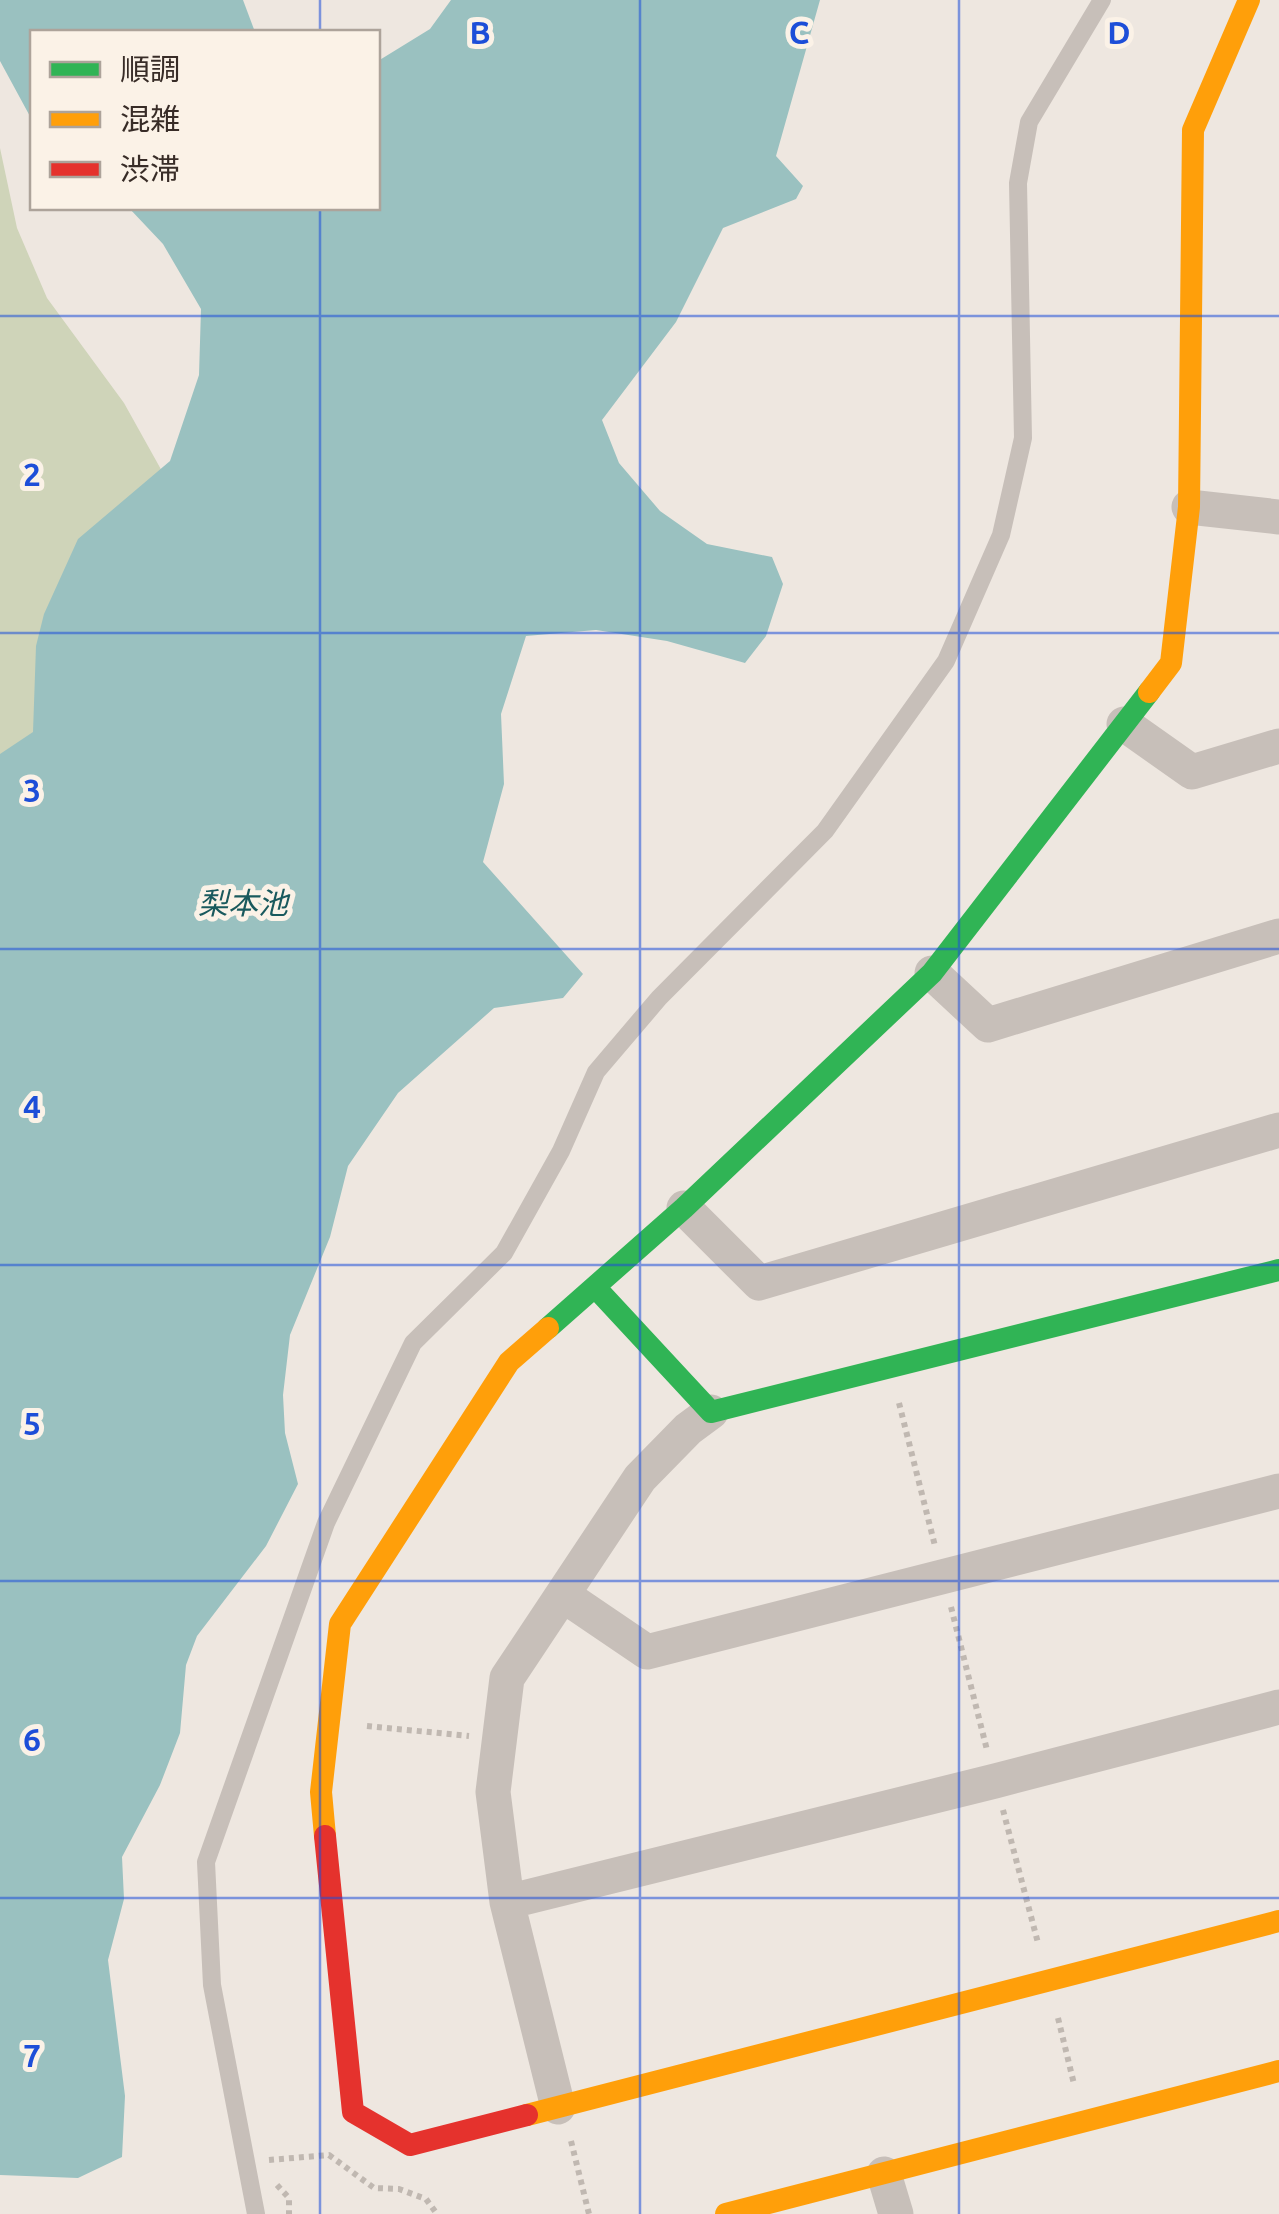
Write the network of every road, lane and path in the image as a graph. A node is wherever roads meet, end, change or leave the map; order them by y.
1 (1102, 0) edge
2 (1249, 0) edge
3 (1189, 507) junction
4 (1279, 517) edge
5 (1124, 724) junction
6 (1279, 746) edge
7 (1279, 936) edge
8 (932, 973) junction
9 (1279, 1130) edge
10 (684, 1208) junction
11 (1279, 1270) edge
12 (595, 1287) junction
13 (890, 1368) junction
14 (711, 1412) junction
15 (1279, 1491) edge
16 (943, 1577) junction
17 (563, 1595) junction
18 (1279, 1707) edge
19 (329, 1723) junction
20 (500, 1739) junction
21 (995, 1781) junction
22 (507, 1902) junction
23 (1279, 1921) edge
24 (1048, 1981) junction
25 (1279, 2071) edge
26 (1076, 2090) dead end
27 (558, 2107) junction
28 (256, 2161) dead end
29 (884, 2174) junction
30 (256, 2214) edge
31 (437, 2214) edge
32 (589, 2214) edge
33 (726, 2214) edge
34 (896, 2214) edge

1 - 30 lane
2 - 3 street
3 - 4 street
3 - 5 street
5 - 6 street
5 - 8 street
7 - 8 street
8 - 10 street
9 - 10 street
10 - 12 street
11 - 13 street
12 - 14 street
12 - 19 street
13 - 14 street
13 - 16 path
14 - 17 street
15 - 16 street
16 - 17 street
16 - 21 path
17 - 20 street
18 - 21 street
19 - 20 path
19 - 27 street
20 - 22 street
21 - 22 street
21 - 24 path
22 - 27 street
23 - 24 street
24 - 26 path
24 - 27 street
25 - 29 street
27 - 32 path
28 - 31 path
29 - 33 street
29 - 34 street

